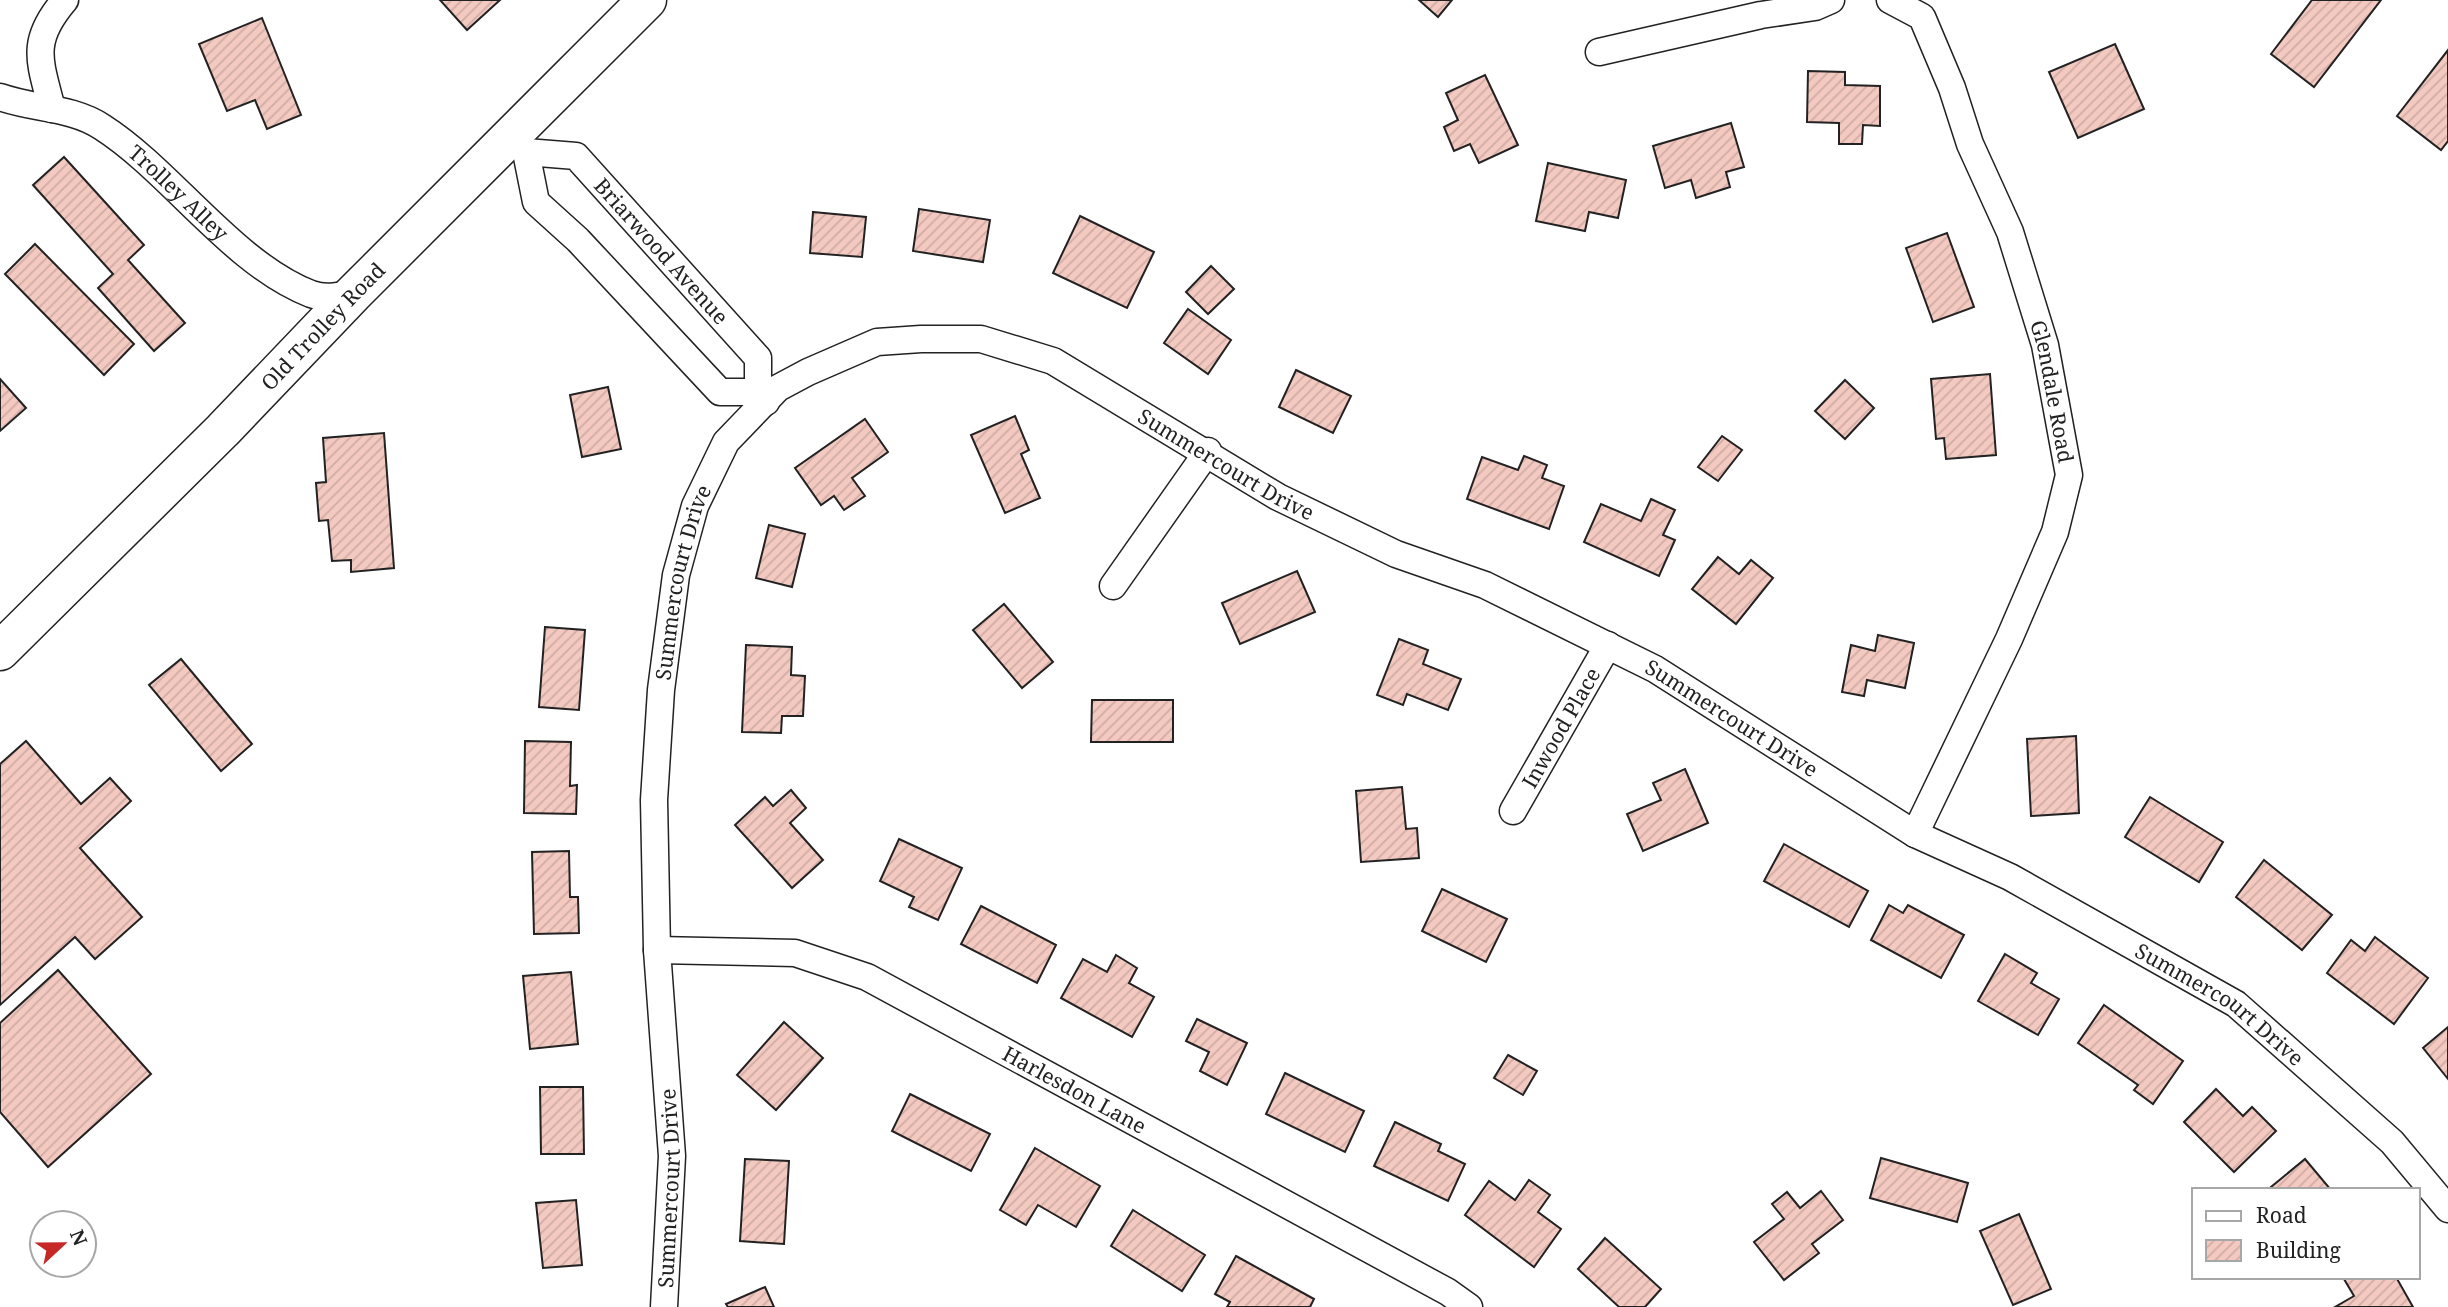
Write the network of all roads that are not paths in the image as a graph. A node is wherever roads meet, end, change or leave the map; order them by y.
1 (65, 0) edge
2 (647, 0) edge
3 (1831, 0) edge
4 (1890, 0) edge
5 (1599, 52) dead end
6 (0, 97) edge
7 (52, 109) junction
8 (518, 144) junction
9 (353, 294) junction
10 (762, 397) junction
11 (1208, 452) junction
12 (1113, 586) dead end
13 (1608, 645) junction
14 (0, 651) edge
15 (1513, 811) dead end
16 (1915, 834) junction
17 (657, 950) junction
18 (2448, 1209) edge
19 (664, 1307) edge
20 (1469, 1307) edge

1 - 7 street
2 - 8 main road, Old Trolley Road
3 - 5 street
4 - 16 street, Glendale Road
6 - 7 street, Trolley Alley
7 - 9 street, Trolley Alley
8 - 9 main road, Old Trolley Road
8 - 10 street
8 - 10 street, Briarwood Avenue
9 - 14 main road, Old Trolley Road
10 - 11 street, Summercourt Drive
10 - 17 street, Summercourt Drive
11 - 12 street
11 - 13 street, Summercourt Drive
13 - 15 street, Inwood Place
13 - 16 street, Summercourt Drive
16 - 18 street, Summercourt Drive
17 - 19 street, Summercourt Drive
17 - 20 street, Harlesdon Lane

